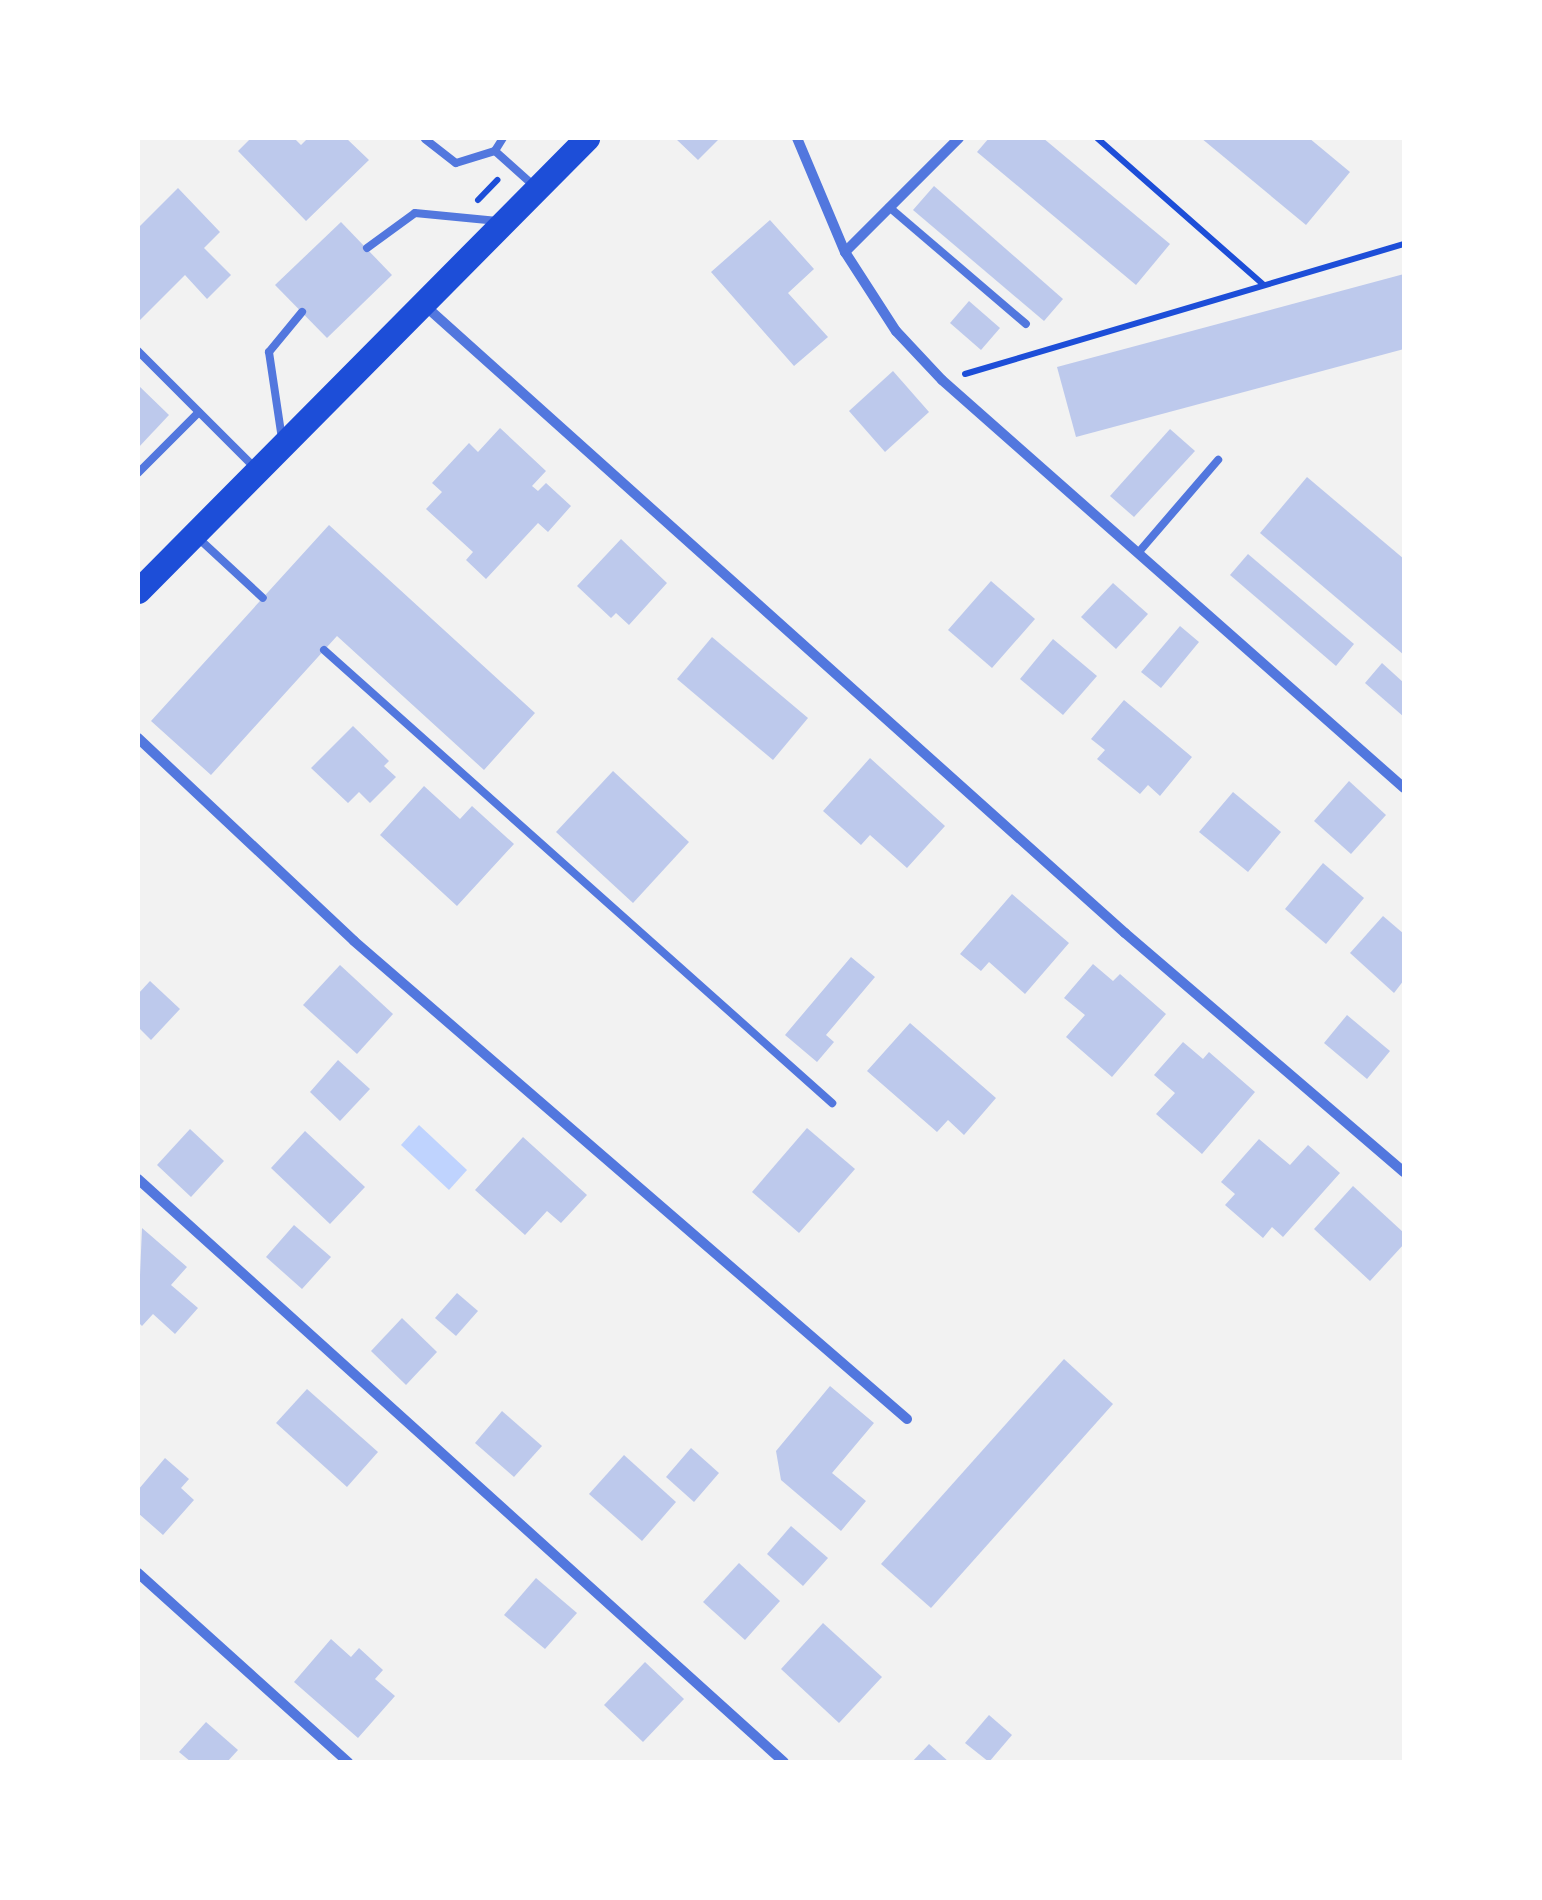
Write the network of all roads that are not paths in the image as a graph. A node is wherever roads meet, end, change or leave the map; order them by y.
1 (503, 138) edge
2 (587, 138) edge
3 (798, 138) edge
4 (959, 138) edge
5 (425, 139) edge
6 (494, 151) junction
7 (536, 188) junction
8 (889, 208) junction
9 (502, 222) junction
10 (366, 248) dead end
11 (844, 252) junction
12 (421, 303) junction
13 (302, 312) dead end
14 (1026, 324) dead end
15 (138, 351) edge
16 (199, 412) junction
17 (283, 444) junction
18 (1218, 460) dead end
19 (258, 470) junction
20 (138, 474) edge
21 (194, 534) junction
22 (1138, 553) junction
23 (138, 592) edge
24 (262, 598) dead end
25 (324, 650) dead end
26 (138, 738) edge
27 (1404, 788) edge
28 (832, 1103) dead end
29 (1404, 1172) edge
30 (138, 1180) edge
31 (907, 1419) dead end
32 (138, 1573) edge
33 (348, 1762) edge
34 (784, 1762) edge

1 - 6 lane
2 - 7 main road
3 - 11 street
4 - 8 street
5 - 6 lane
6 - 7 lane
7 - 9 main road
8 - 11 street
8 - 14 lane
9 - 10 lane
9 - 12 main road
11 - 22 street
12 - 17 main road
12 - 29 street
13 - 17 lane
15 - 16 lane
16 - 19 lane
16 - 20 lane
17 - 19 main road
18 - 22 lane
19 - 21 main road
21 - 23 main road
21 - 24 lane
22 - 27 street
25 - 28 lane
26 - 31 street
30 - 34 street
32 - 33 street

